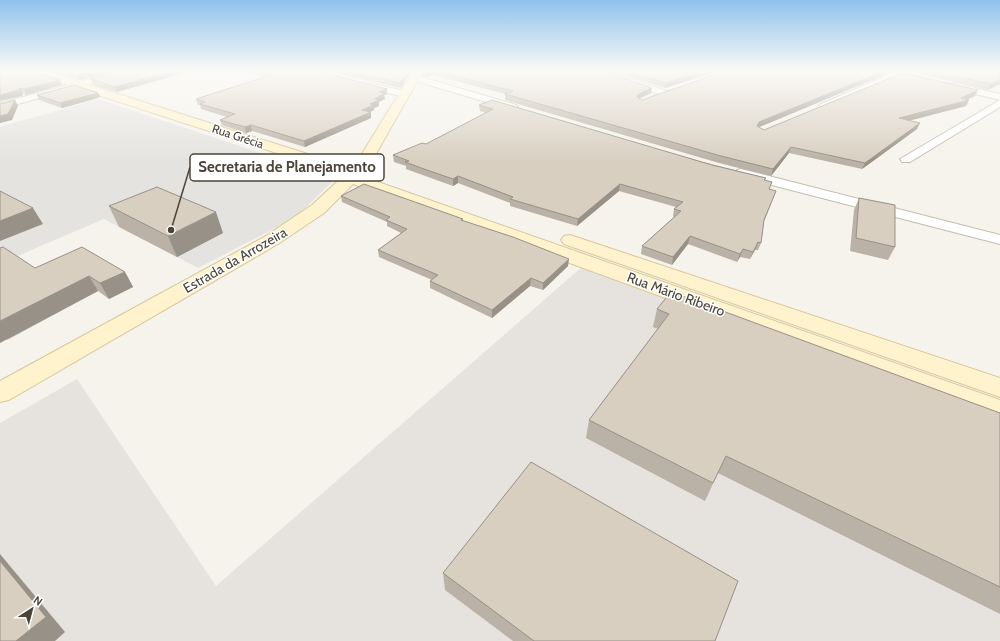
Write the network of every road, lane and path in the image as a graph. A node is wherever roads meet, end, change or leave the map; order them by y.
1 (19, 101) edge
2 (129, 101) edge
3 (401, 101) edge
4 (487, 101) edge
5 (834, 101) edge
6 (1000, 103) edge
7 (0, 106) edge
8 (813, 110) edge
9 (528, 112) edge
10 (906, 159) dead end
11 (730, 170) edge
12 (357, 173) junction
13 (1000, 240) edge
14 (763, 316) junction
15 (1000, 388) edge
16 (0, 393) edge
17 (1000, 410) edge

1 - 7 street
2 - 12 main road, Rua Grécia
3 - 12 main road, Estrada da Arrozeira
4 - 9 street
5 - 8 street
6 - 10 street
11 - 13 street
12 - 14 main road, Rua Mário Ribeiro
12 - 16 main road, Estrada da Arrozeira
14 - 15 main road, Rua Mário Ribeiro
14 - 17 main road, Rua Mário Ribeiro

